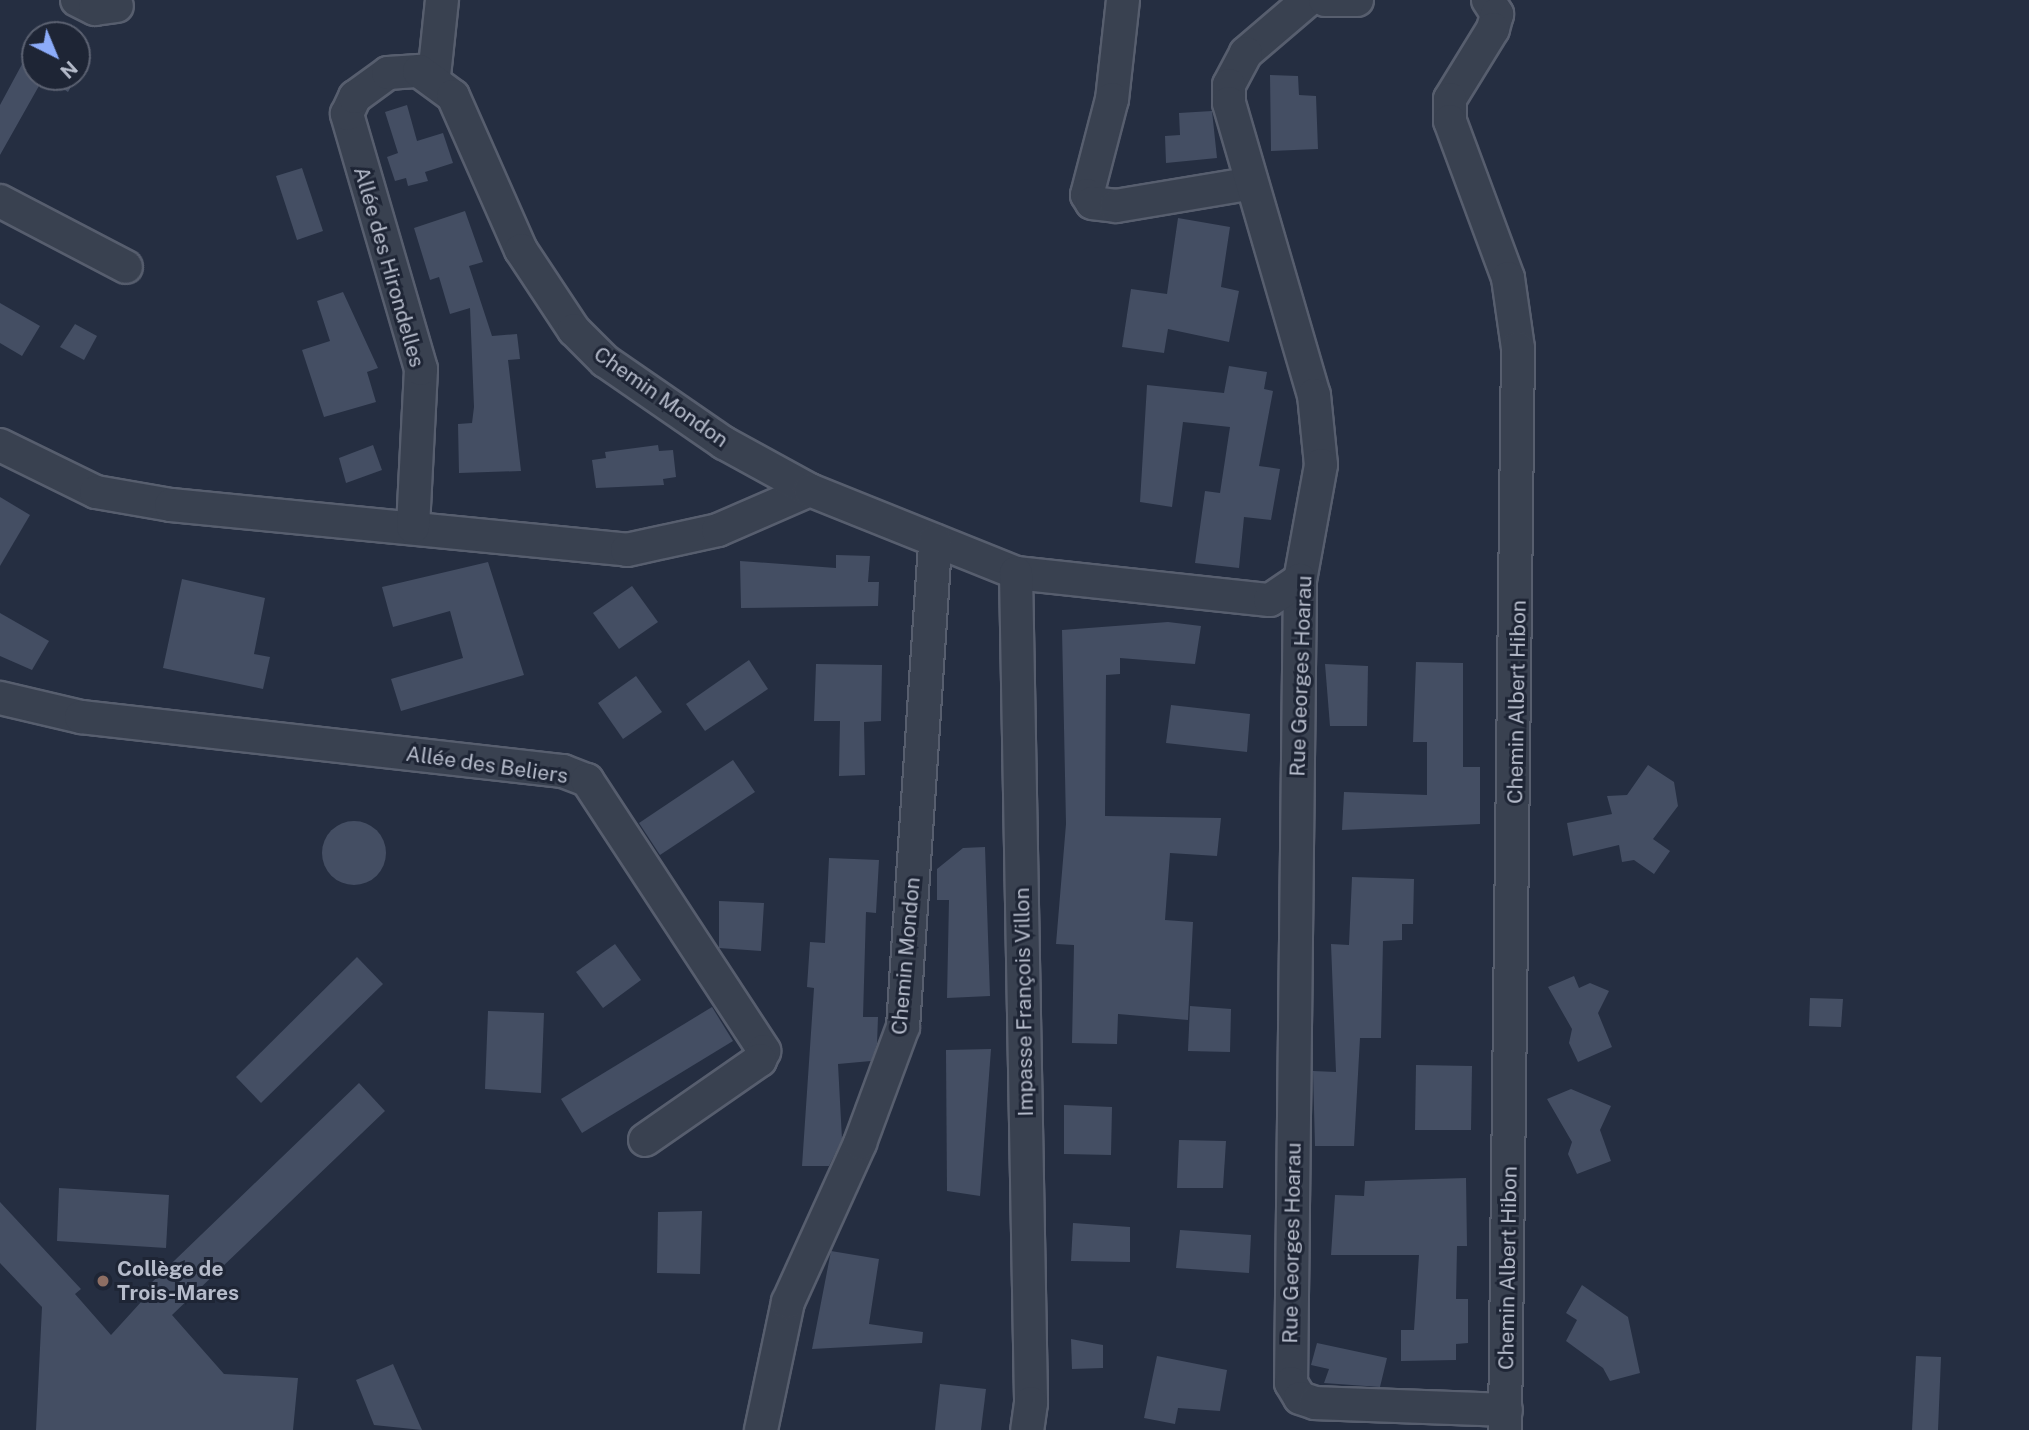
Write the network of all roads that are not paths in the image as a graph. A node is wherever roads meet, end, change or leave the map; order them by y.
1 (77, 0) edge
2 (442, 0) edge
3 (1123, 0) edge
4 (1308, 0) edge
5 (1325, 0) edge
6 (1357, 0) edge
7 (1488, 0) edge
8 (117, 6) dead end
9 (434, 76) junction
10 (1248, 184) junction
11 (0, 201) edge
12 (126, 267) dead end
13 (0, 445) edge
14 (810, 490) junction
15 (413, 527) junction
16 (935, 541) junction
17 (1016, 573) junction
18 (1300, 580) junction
19 (0, 698) edge
20 (645, 1140) dead end
21 (1410, 1420) edge
22 (1506, 1420) edge
23 (761, 1430) edge
24 (1027, 1430) edge

1 - 8 street
2 - 9 street
3 - 10 street
4 - 10 street, Rue Georges Hoarau
5 - 6 street
7 - 22 street, Chemin Albert Hibon
9 - 14 street, Chemin Mondon
9 - 15 street, Allée des Hirondelles
10 - 18 street, Rue Georges Hoarau
11 - 12 street
13 - 15 street
14 - 15 street
14 - 16 street, Chemin Mondon
16 - 17 street, Chemin Mondon
16 - 23 street, Chemin Mondon
17 - 18 street, Chemin Mondon
17 - 24 street, Impasse François Villon
18 - 21 street, Rue Georges Hoarau
19 - 20 street, Allée des Beliers
21 - 22 street

